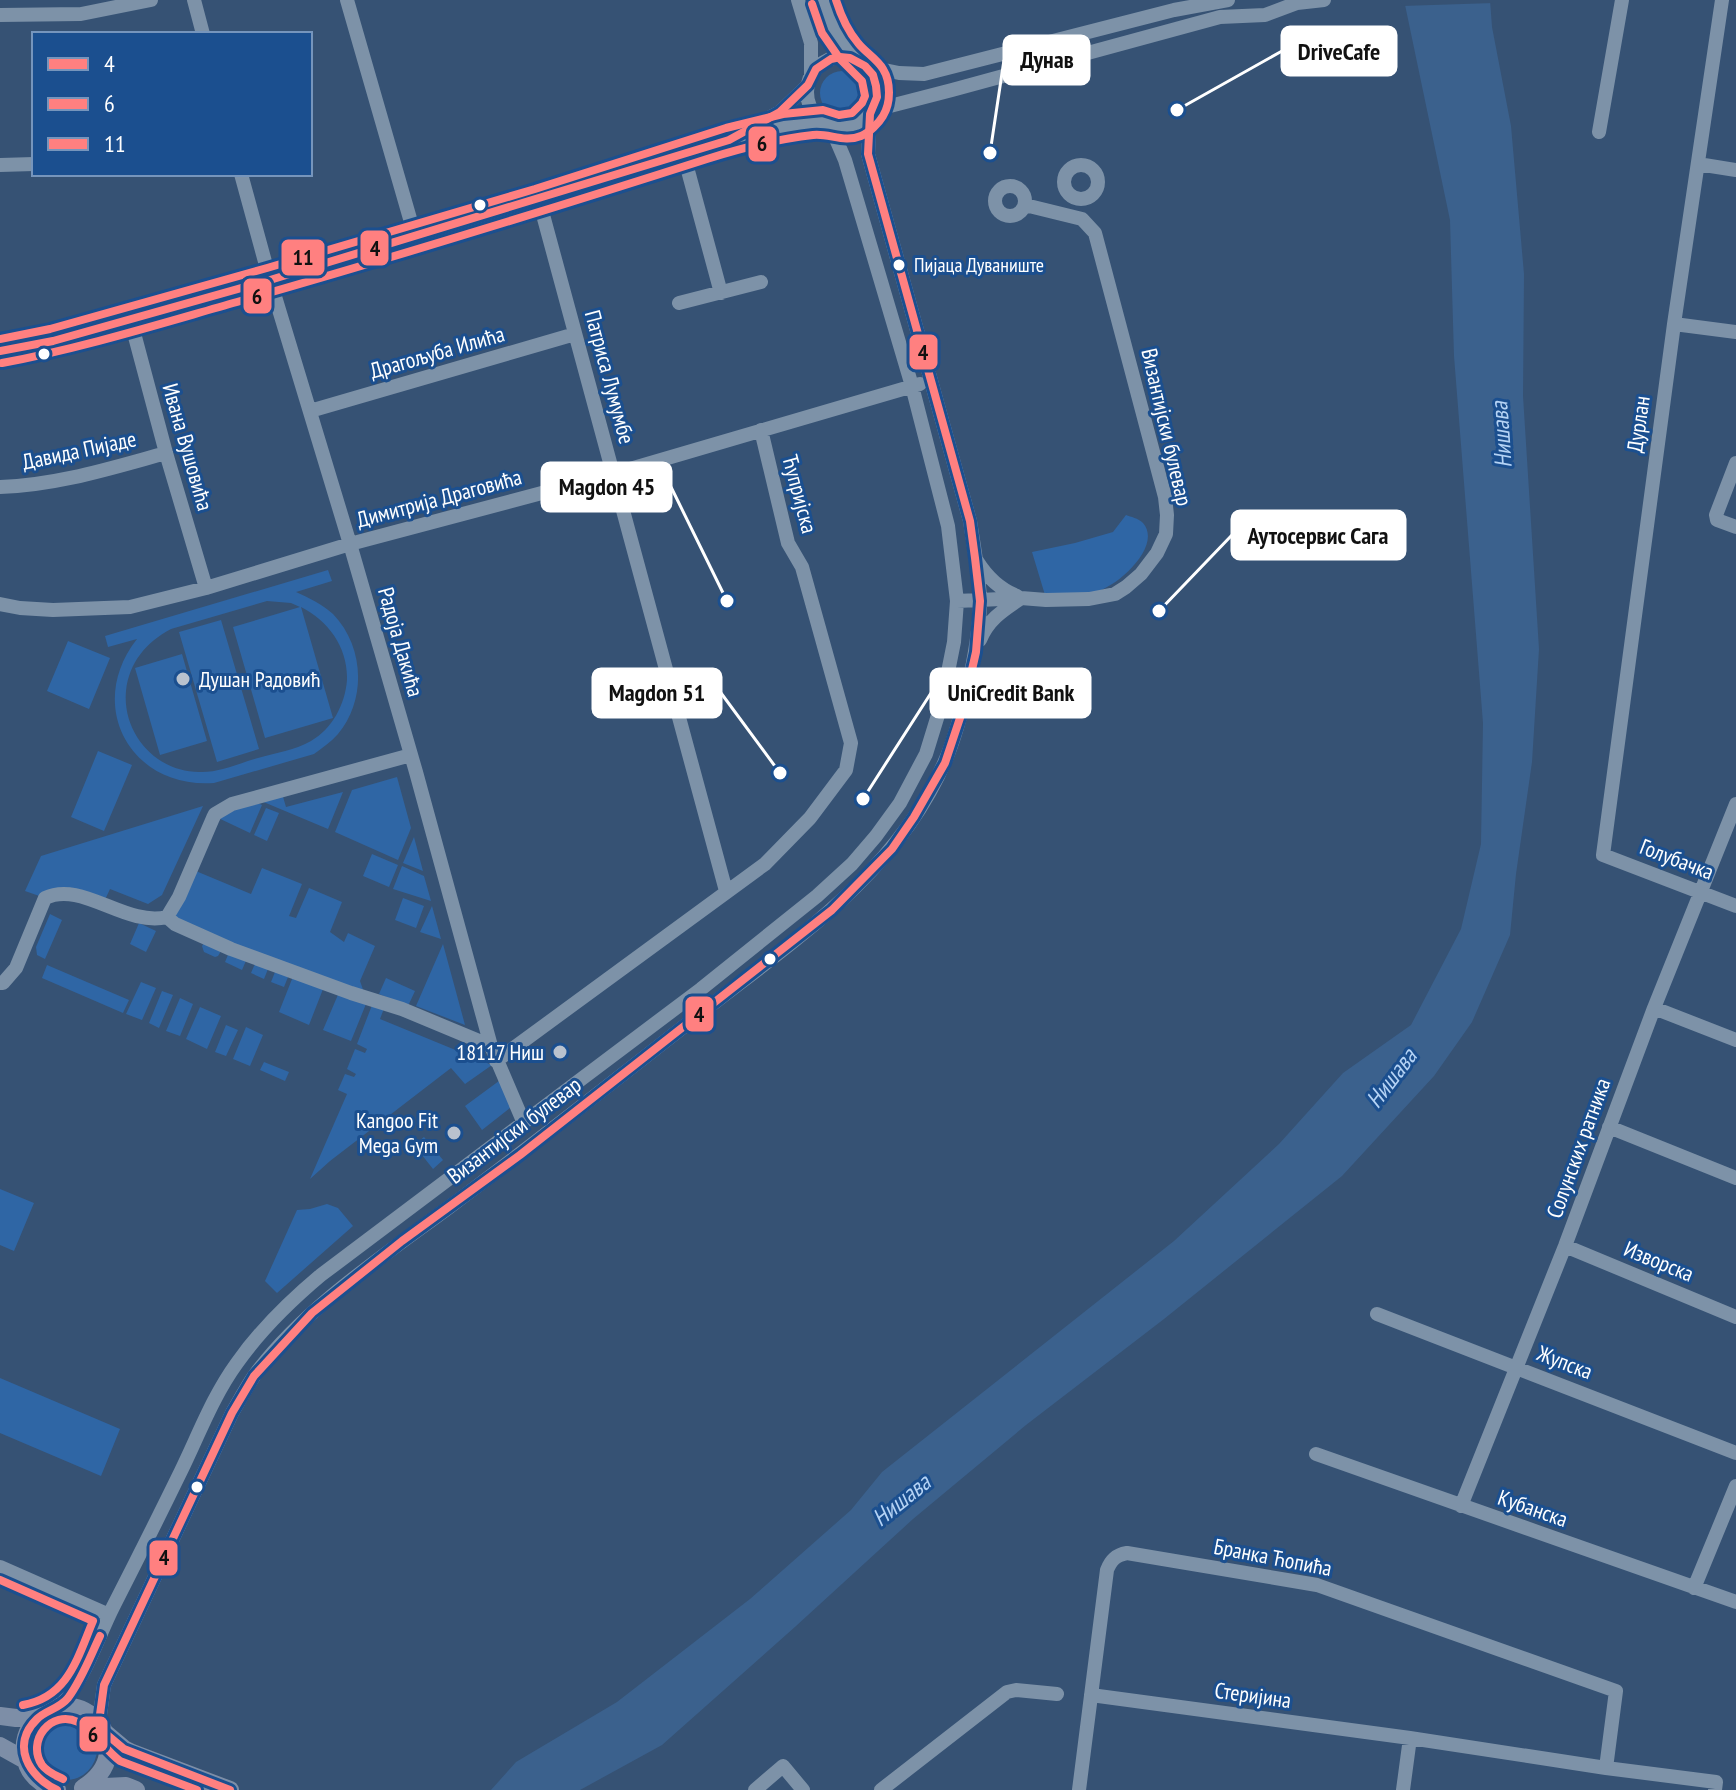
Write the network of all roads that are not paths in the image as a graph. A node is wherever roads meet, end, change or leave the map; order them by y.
1 (151, 0) edge
2 (194, 0) edge
3 (347, 0) edge
4 (798, 0) edge
5 (823, 0) edge
6 (1228, 0) edge
7 (1324, 0) edge
8 (1622, 0) edge
9 (1722, 0) edge
10 (1291, 2) edge
11 (0, 15) edge
12 (202, 32) edge
13 (862, 64) junction
14 (809, 81) junction
15 (871, 111) junction
16 (826, 123) junction
17 (1599, 132) dead end
18 (729, 140) junction
19 (684, 156) junction
20 (32, 164) edge
21 (1698, 164) junction
22 (0, 165) edge
23 (1736, 170) edge
24 (242, 176) edge
25 (539, 200) junction
26 (1083, 200) dead end
27 (1025, 205) dead end
28 (1082, 219) junction
29 (415, 236) junction
30 (270, 280) junction
31 (761, 282) dead end
32 (721, 293) junction
33 (679, 303) dead end
34 (130, 318) junction
35 (1674, 324) junction
36 (1736, 332) edge
37 (575, 334) junction
38 (0, 351) edge
39 (931, 380) junction
40 (912, 386) junction
41 (310, 411) junction
42 (761, 430) junction
43 (166, 453) junction
44 (1736, 463) edge
45 (613, 474) junction
46 (0, 487) edge
47 (1736, 527) edge
48 (350, 544) junction
49 (975, 558) junction
50 (206, 588) junction
51 (1021, 598) junction
52 (957, 601) junction
53 (980, 601) junction
54 (0, 604) edge
55 (976, 652) junction
56 (411, 755) junction
57 (1736, 804) edge
58 (1603, 855) joint
59 (726, 891) junction
60 (1701, 892) junction
61 (1736, 906) edge
62 (167, 917) junction
63 (0, 983) edge
64 (1654, 1008) junction
65 (1736, 1040) edge
66 (491, 1046) junction
67 (496, 1061) junction
68 (523, 1121) junction
69 (1609, 1127) junction
70 (1736, 1178) edge
71 (1565, 1246) junction
72 (1377, 1314) dead end
73 (1736, 1317) edge
74 (1517, 1367) junction
75 (1736, 1453) edge
76 (1316, 1454) dead end
77 (1736, 1486) edge
78 (1461, 1506) junction
79 (0, 1567) edge
80 (1694, 1588) junction
81 (1736, 1602) edge
82 (109, 1615) junction
83 (1057, 1694) dead end
84 (1091, 1695) junction
85 (58, 1708) junction
86 (0, 1716) edge
87 (39, 1717) junction
88 (102, 1728) junction
89 (1410, 1738) junction
90 (0, 1746) edge
91 (25, 1760) junction
92 (1606, 1768) junction
93 (79, 1789) edge
94 (57, 1790) edge
95 (136, 1790) edge
96 (230, 1790) edge
97 (755, 1790) edge
98 (803, 1790) edge
99 (881, 1790) edge
100 (1079, 1790) edge
101 (1403, 1790) edge
102 (1715, 1790) edge

1 - 11 street
2 - 12 street
3 - 29 street
4 - 14 street
5 - 13 street
6 - 13 street
7 - 10 street
8 - 17 street
9 - 21 street, Дурлан
10 - 15 street
13 - 14 street
13 - 15 street
14 - 16 street
14 - 18 street
15 - 16 street
15 - 39 street, Византијски булевар
16 - 18 street
16 - 40 street, Византијски булевар
18 - 19 street
19 - 25 street
19 - 32 street
20 - 22 street
21 - 23 street
21 - 35 street, Дурлан
24 - 30 street, Радоја Дакића
25 - 29 street
25 - 37 street, Патриса Лумумбе
26 - 28 street
27 - 28 street
28 - 51 street, Византијски булевар
29 - 30 street
30 - 34 street
30 - 41 street, Радоја Дакића
31 - 32 street
32 - 33 street
34 - 38 street
34 - 43 street, Ивана Вушовића
35 - 36 street
35 - 58 street, Дурлан
37 - 41 street, Драгољуба Илића
37 - 45 street, Патриса Лумумбе
39 - 40 street, Димитрија Драговића
39 - 49 street, Византијски булевар
40 - 42 street, Димитрија Драговића
40 - 52 street, Византијски булевар
41 - 48 street, Радоја Дакића
42 - 45 street, Димитрија Драговића
42 - 59 street, Ћупријска
43 - 46 street, Давида Пијаде
43 - 50 street, Ивана Вушовића
44 - 47 street
45 - 48 street, Димитрија Драговића
45 - 59 street, Патриса Лумумбе
48 - 50 street, Димитрија Драговића
48 - 56 street, Радоја Дакића
49 - 51 street
49 - 53 street, Византијски булевар
50 - 54 street, Димитрија Драговића
51 - 53 street, Византијски булевар
51 - 55 street
52 - 53 street, Византијски булевар
52 - 68 street, Византијски булевар
53 - 55 street, Византијски булевар
55 - 88 street, Византијски булевар
56 - 62 street
56 - 66 street, Радоја Дакића
57 - 60 street, Солунских ратника
58 - 60 street, Голубачка
59 - 67 street, Ћупријска
60 - 61 street, Голубачка
60 - 64 street, Солунских ратника
62 - 63 street
62 - 66 street
64 - 65 street
64 - 69 street, Солунских ратника
66 - 67 street, Радоја Дакића
67 - 68 street, Радоја Дакића
68 - 82 street, Византијски булевар
69 - 70 street
69 - 71 street, Солунских ратника
71 - 73 street, Изворска
71 - 74 street, Солунских ратника
72 - 74 street, Жупска
74 - 75 street, Жупска
74 - 78 street, Солунских ратника
76 - 78 street, Кубанска
77 - 80 street
78 - 80 street, Кубанска
79 - 82 street
80 - 81 street, Кубанска
82 - 85 street, Византијски булевар
83 - 99 street
84 - 89 street, Стеријина
84 - 92 street, Бранка Ћопића
84 - 100 street, Бранка Ћопића
85 - 87 main road
85 - 88 main road
86 - 87 main road
87 - 91 main road
88 - 93 main road
88 - 96 main road
89 - 92 street, Стеријина
89 - 101 street
90 - 91 main road
91 - 94 main road
92 - 102 street, Стеријина
93 - 95 main road
97 - 98 street

